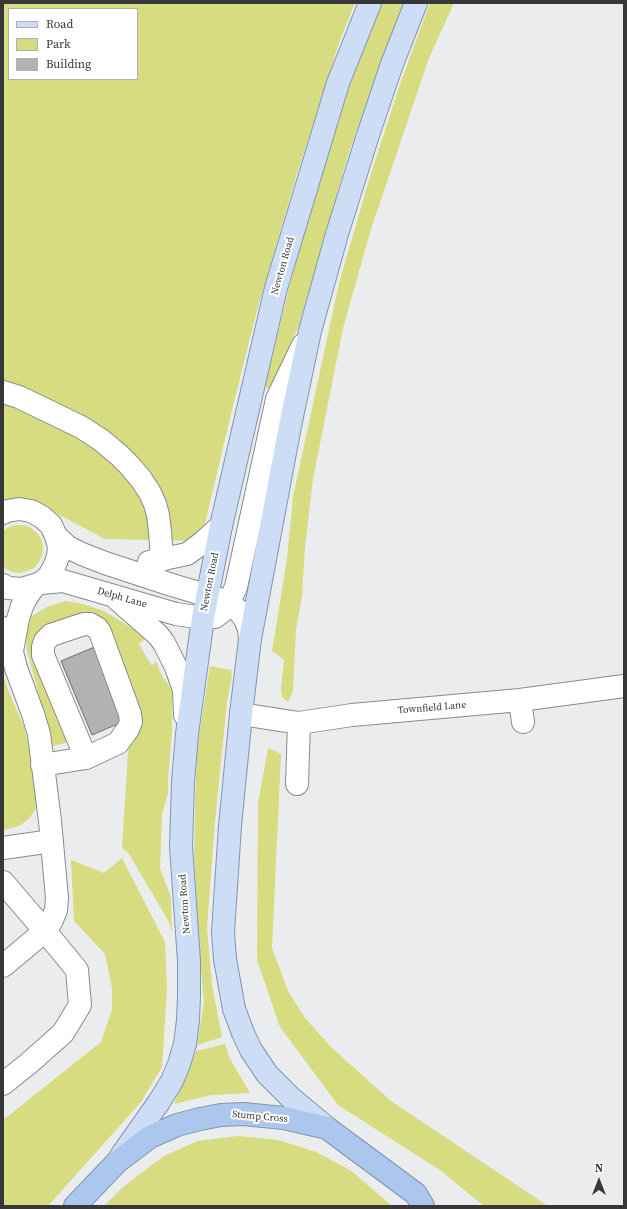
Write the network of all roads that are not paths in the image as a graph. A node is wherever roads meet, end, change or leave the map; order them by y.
1 (370, 3) edge
2 (416, 3) edge
3 (310, 331) junction
4 (3, 392) edge
5 (3, 513) edge
6 (221, 526) junction
7 (56, 536) junction
8 (162, 560) junction
9 (106, 563) junction
10 (38, 584) junction
11 (3, 585) edge
12 (112, 595) junction
13 (208, 596) junction
14 (228, 604) junction
15 (204, 618) junction
16 (3, 628) edge
17 (250, 639) junction
18 (12, 652) junction
19 (624, 686) edge
20 (520, 700) junction
21 (241, 714) junction
22 (523, 722) dead end
23 (299, 723) junction
24 (187, 734) junction
25 (86, 758) junction
26 (42, 765) junction
27 (297, 784) dead end
28 (52, 840) junction
29 (3, 848) edge
30 (3, 882) edge
31 (45, 931) junction
32 (3, 966) edge
33 (3, 1084) edge
34 (327, 1128) junction
35 (117, 1162) junction
36 (419, 1200) edge
37 (75, 1206) edge
38 (434, 1206) edge

1 - 6 main road, Newton Road
2 - 3 main road
3 - 14 street
3 - 17 main road
4 - 8 street
5 - 7 street
6 - 8 street
6 - 13 main road, Newton Road
7 - 9 street
7 - 10 street
8 - 9 street
9 - 13 street
10 - 11 street, Delph Lane
10 - 12 street, Delph Lane
10 - 18 street
12 - 15 street, Delph Lane
12 - 24 street
13 - 14 street
13 - 15 main road, Newton Road
14 - 15 street
14 - 17 street
15 - 24 main road, Newton Road
16 - 18 street
17 - 21 main road
18 - 26 street
19 - 20 street, Townfield Lane
20 - 22 street
20 - 23 street, Townfield Lane
21 - 23 street, Townfield Lane
21 - 34 main road
23 - 27 street
24 - 35 main road, Newton Road
25 - 25 street
25 - 26 street
26 - 28 street
28 - 29 street
28 - 31 street
30 - 31 street
31 - 32 street
31 - 33 street
34 - 35 highway, Stump Cross
34 - 36 highway, Stump Cross
35 - 37 highway, Stump Cross
36 - 38 highway, Stump Cross

